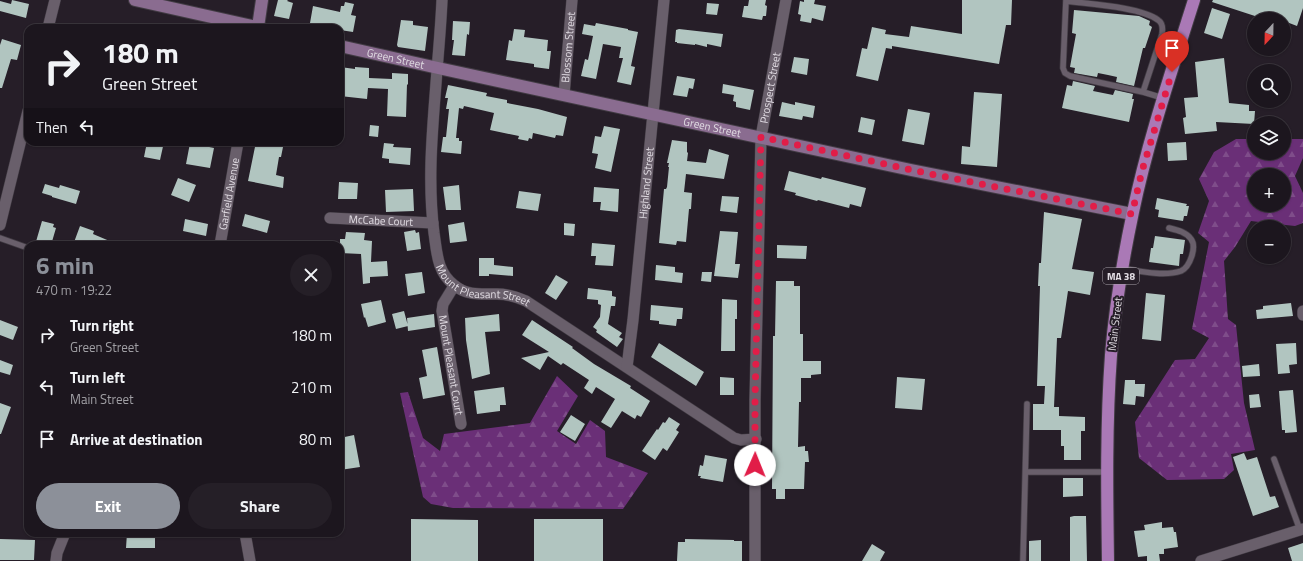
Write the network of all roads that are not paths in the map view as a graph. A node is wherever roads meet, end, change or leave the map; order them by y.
1 (55, 0) edge
2 (135, 0) edge
3 (262, 0) edge
4 (442, 0) edge
5 (572, 0) edge
6 (664, 0) edge
7 (786, 0) edge
8 (1194, 0) edge
9 (1066, 1) edge
10 (49, 24) edge
11 (241, 24) edge
12 (259, 24) edge
13 (344, 47) edge
14 (438, 68) junction
15 (1143, 92) junction
16 (564, 95) junction
17 (1164, 98) junction
18 (653, 114) junction
19 (24, 126) edge
20 (761, 137) junction
21 (237, 146) edge
22 (1132, 214) junction
23 (330, 218) dead end
24 (433, 222) junction
25 (0, 225) edge
26 (1169, 228) dead end
27 (0, 238) edge
28 (221, 241) edge
29 (24, 247) edge
30 (1122, 268) junction
31 (454, 286) junction
32 (1303, 310) edge
33 (1303, 315) edge
34 (627, 367) junction
35 (1027, 404) dead end
36 (461, 424) dead end
37 (756, 439) junction
38 (1274, 459) dead end
39 (1026, 472) junction
40 (1107, 472) junction
41 (1301, 529) edge
42 (63, 537) edge
43 (246, 537) edge
44 (56, 561) edge
45 (250, 561) edge
46 (755, 561) edge
47 (1024, 561) edge
48 (1108, 561) edge
49 (1201, 561) edge

1 - 10 street
2 - 11 street
3 - 12 street
4 - 14 street, Mount Pleasant Street
5 - 16 street, Blossom Street
6 - 18 street, Highland Street
7 - 20 street, Prospect Street
8 - 17 main road, Main Street / MA 38
9 - 15 lane
9 - 15 lane
13 - 14 street, Green Street
14 - 16 street, Green Street
14 - 24 street, Mount Pleasant Street
15 - 17 lane
16 - 18 street, Green Street
17 - 22 main road, Main Street / MA 38
18 - 20 street, Green Street
18 - 34 street, Highland Street
19 - 25 street
20 - 22 street, Green Street
20 - 37 street, Prospect Street
21 - 28 street, Garfield Avenue
22 - 30 main road, Main Street / MA 38
23 - 24 street, McCabe Court
24 - 31 street, Mount Pleasant Street
26 - 30 lane
27 - 29 lane
30 - 40 main road, Main Street / MA 38
31 - 34 street, Mount Pleasant Street
31 - 36 street, Mount Pleasant Court
32 - 33 street
34 - 37 street, Mount Pleasant Street
35 - 39 lane
37 - 46 street, Prospect Street
38 - 41 lane
39 - 40 lane
39 - 47 lane
40 - 48 main road, Main Street / MA 38
41 - 49 street
42 - 44 street
43 - 45 street

